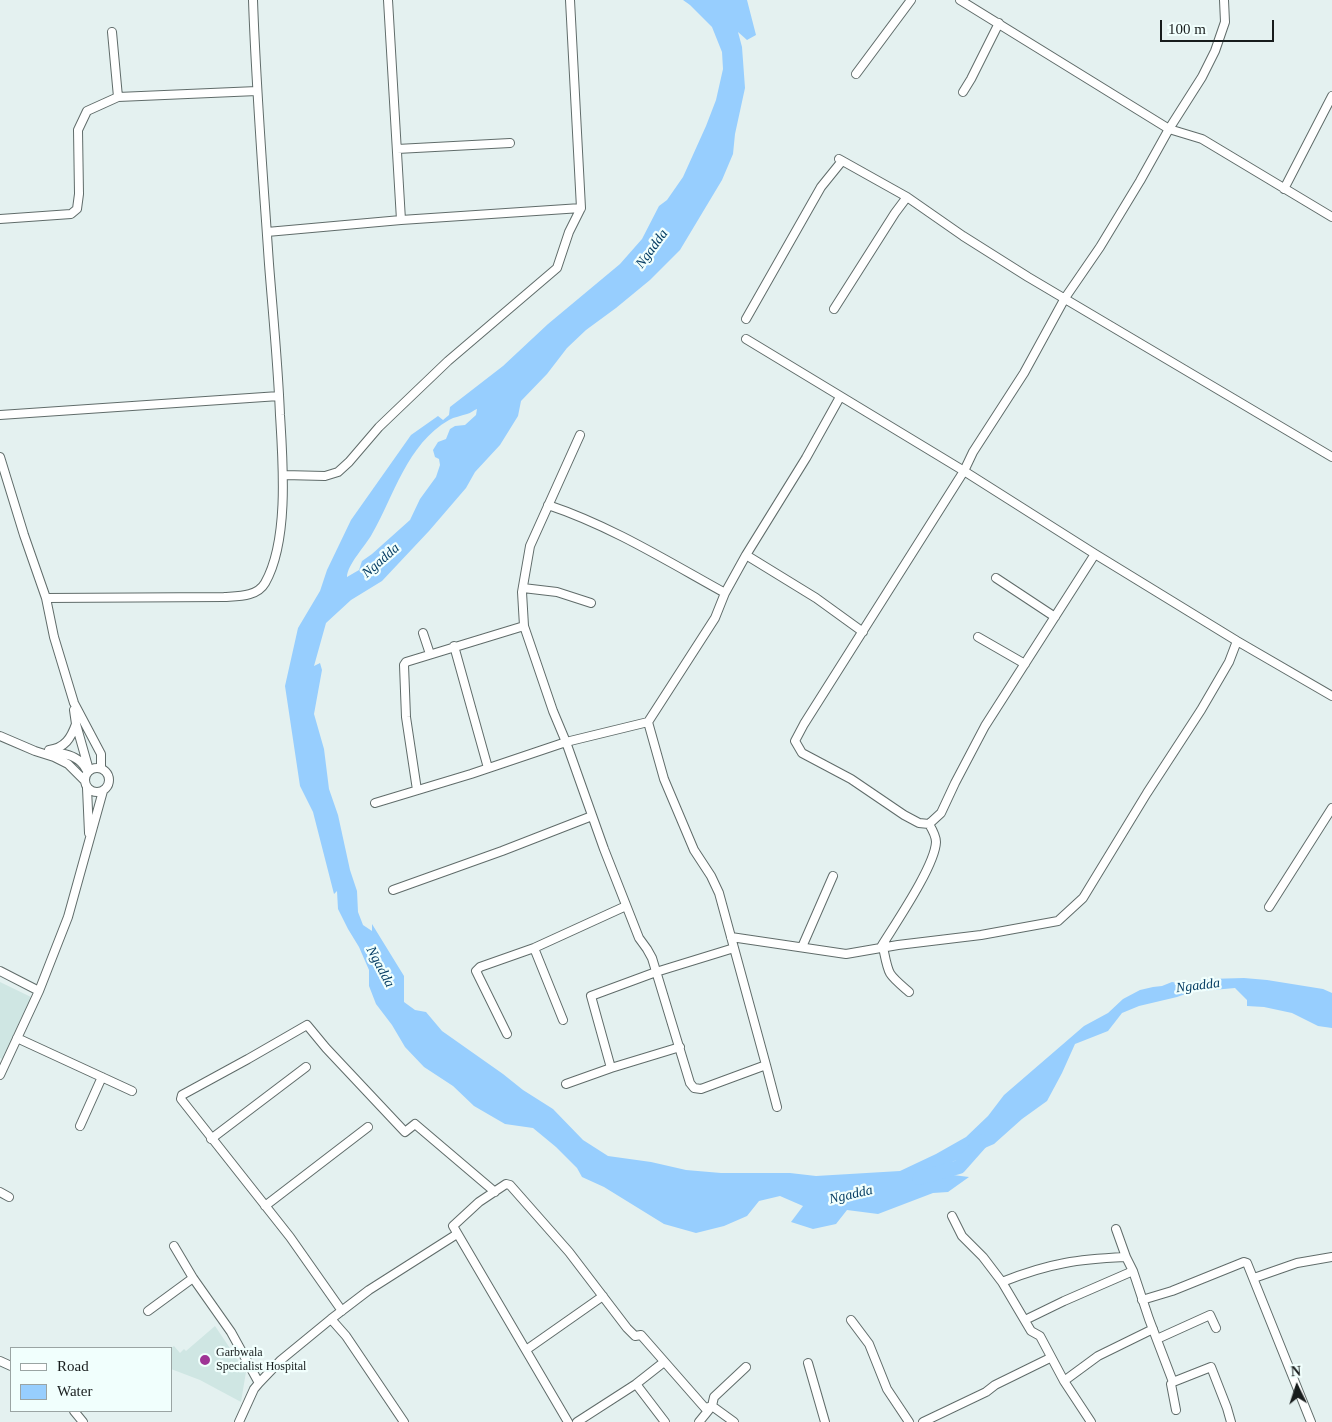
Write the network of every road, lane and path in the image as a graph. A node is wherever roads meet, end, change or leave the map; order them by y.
1 (253, 0) edge
2 (388, 0) edge
3 (570, 0) edge
4 (911, 0) edge
5 (960, 0) edge
6 (1224, 0) edge
7 (999, 23) junction
8 (112, 32) dead end
9 (856, 74) dead end
10 (256, 90) junction
11 (963, 92) dead end
12 (1332, 96) edge
13 (118, 97) junction
14 (1330, 107) edge
15 (1169, 129) junction
16 (510, 143) dead end
17 (397, 149) junction
18 (1284, 189) junction
19 (907, 197) junction
20 (581, 208) junction
21 (1332, 217) edge
22 (0, 219) edge
23 (401, 220) junction
24 (267, 232) junction
25 (1065, 298) junction
26 (834, 309) dead end
27 (746, 319) dead end
28 (746, 340) dead end
29 (279, 396) junction
30 (840, 397) junction
31 (0, 415) edge
32 (580, 435) dead end
33 (0, 457) edge
34 (1332, 457) edge
35 (964, 471) junction
36 (284, 475) junction
37 (548, 505) junction
38 (1095, 554) junction
39 (746, 555) junction
40 (996, 578) dead end
41 (523, 588) junction
42 (726, 593) junction
43 (46, 598) junction
44 (590, 603) dead end
45 (1055, 617) junction
46 (524, 626) junction
47 (862, 632) junction
48 (423, 633) dead end
49 (978, 637) dead end
50 (1237, 641) junction
51 (454, 646) junction
52 (430, 654) junction
53 (1025, 664) junction
54 (1332, 696) edge
55 (74, 703) junction
56 (648, 722) junction
57 (76, 724) junction
58 (0, 736) edge
59 (566, 742) junction
60 (48, 750) junction
61 (35, 751) junction
62 (101, 768) junction
63 (488, 768) junction
64 (87, 778) junction
65 (417, 790) junction
66 (103, 791) junction
67 (375, 803) dead end
68 (1332, 808) edge
69 (592, 816) junction
70 (930, 824) junction
71 (90, 842) junction
72 (833, 876) dead end
73 (393, 890) dead end
74 (626, 906) junction
75 (1269, 907) dead end
76 (731, 937) junction
77 (802, 947) junction
78 (882, 947) junction
79 (534, 948) junction
80 (734, 948) junction
81 (0, 971) edge
82 (656, 972) junction
83 (39, 991) junction
84 (909, 992) dead end
85 (564, 1020) dead end
86 (507, 1034) dead end
87 (17, 1038) junction
88 (680, 1047) junction
89 (766, 1065) junction
90 (306, 1067) dead end
91 (611, 1068) junction
92 (0, 1075) edge
93 (102, 1077) junction
94 (566, 1084) dead end
95 (132, 1091) dead end
96 (777, 1107) dead end
97 (80, 1126) dead end
98 (368, 1127) dead end
99 (211, 1139) junction
100 (0, 1192) edge
101 (495, 1192) junction
102 (9, 1197) dead end
103 (265, 1206) junction
104 (952, 1216) dead end
105 (1116, 1229) dead end
106 (458, 1234) junction
107 (174, 1246) dead end
108 (1126, 1257) junction
109 (1332, 1257) edge
110 (1133, 1271) junction
111 (193, 1278) junction
112 (1254, 1278) junction
113 (1002, 1282) junction
114 (603, 1296) junction
115 (1142, 1300) junction
116 (148, 1311) dead end
117 (342, 1311) junction
118 (331, 1320) junction
119 (851, 1320) dead end
120 (1025, 1320) junction
121 (1216, 1328) dead end
122 (1153, 1329) junction
123 (1157, 1339) junction
124 (526, 1350) junction
125 (1050, 1358) junction
126 (664, 1362) junction
127 (808, 1363) dead end
128 (746, 1367) dead end
129 (1064, 1381) junction
130 (1173, 1382) junction
131 (259, 1383) junction
132 (636, 1384) junction
133 (712, 1406) junction
134 (1176, 1410) dead end
135 (75, 1412) edge
136 (83, 1422) edge
137 (239, 1422) edge
138 (404, 1422) edge
139 (568, 1422) edge
140 (577, 1422) edge
141 (665, 1422) edge
142 (699, 1422) edge
143 (734, 1422) edge
144 (825, 1422) edge
145 (909, 1422) edge
146 (923, 1422) edge
147 (1091, 1422) edge
148 (1231, 1422) edge
149 (1311, 1422) edge

1 - 10 street
2 - 17 street
3 - 20 street
4 - 9 street
5 - 7 street
6 - 15 street
7 - 11 street
7 - 15 street
8 - 13 street
10 - 13 street
10 - 24 street
12 - 14 street
13 - 22 street
14 - 18 street
15 - 18 street
15 - 25 street
16 - 17 street
17 - 23 street
18 - 21 street
19 - 25 street
19 - 26 street
19 - 27 street
20 - 23 street
20 - 36 street
23 - 24 street
24 - 29 street
25 - 34 street
25 - 35 street
28 - 30 street
29 - 31 street
29 - 36 street
30 - 35 street
30 - 39 street
32 - 37 street
33 - 43 street
35 - 38 street
35 - 47 street
36 - 43 street
37 - 41 street
37 - 42 street
38 - 45 street
38 - 50 street
39 - 42 street
39 - 47 street
40 - 45 street
41 - 44 street
41 - 46 street
42 - 56 street
43 - 55 street
45 - 53 street
46 - 51 street
46 - 59 street
47 - 70 street
48 - 52 street
49 - 53 street
50 - 54 street
50 - 78 street
51 - 52 street
51 - 63 street
52 - 65 street
53 - 70 street
55 - 57 street
55 - 62 street
56 - 59 street
56 - 76 street
57 - 60 street
57 - 64 street
58 - 61 street
59 - 63 street
59 - 69 street
60 - 61 street
60 - 64 street
61 - 64 street
62 - 64 street
62 - 66 street
63 - 65 street
64 - 66 street
64 - 71 street
65 - 67 street
66 - 71 street
68 - 75 street
69 - 73 street
69 - 74 street
70 - 78 street
71 - 83 street
72 - 77 street
74 - 79 street
74 - 82 street
76 - 77 street
76 - 80 street
77 - 78 street
78 - 84 street
79 - 85 street
79 - 86 street
80 - 82 street
80 - 89 street
81 - 83 street
82 - 88 street
82 - 91 street
83 - 87 street
87 - 92 street
87 - 93 street
88 - 89 street
88 - 91 street
89 - 96 street
90 - 99 street
91 - 94 street
93 - 95 street
93 - 97 street
98 - 103 street
99 - 101 street
99 - 103 street
100 - 102 street
101 - 106 street
101 - 114 street
103 - 117 street
104 - 113 street
105 - 108 street
106 - 117 street
106 - 124 street
107 - 111 street
108 - 110 street
108 - 113 street
109 - 112 street
110 - 115 street
110 - 120 street
111 - 116 street
111 - 131 street
112 - 115 street
112 - 149 street
113 - 120 street
114 - 124 street
114 - 126 street
115 - 122 street
117 - 118 street
118 - 131 street
118 - 138 street
119 - 145 street
120 - 125 street
121 - 123 street
122 - 123 street
122 - 129 street
123 - 130 street
124 - 139 street
125 - 129 street
125 - 146 street
126 - 132 street
126 - 133 street
127 - 144 street
128 - 133 street
129 - 147 street
130 - 134 street
130 - 148 street
131 - 137 street
132 - 140 street
132 - 141 street
133 - 142 street
133 - 143 street
135 - 136 street

